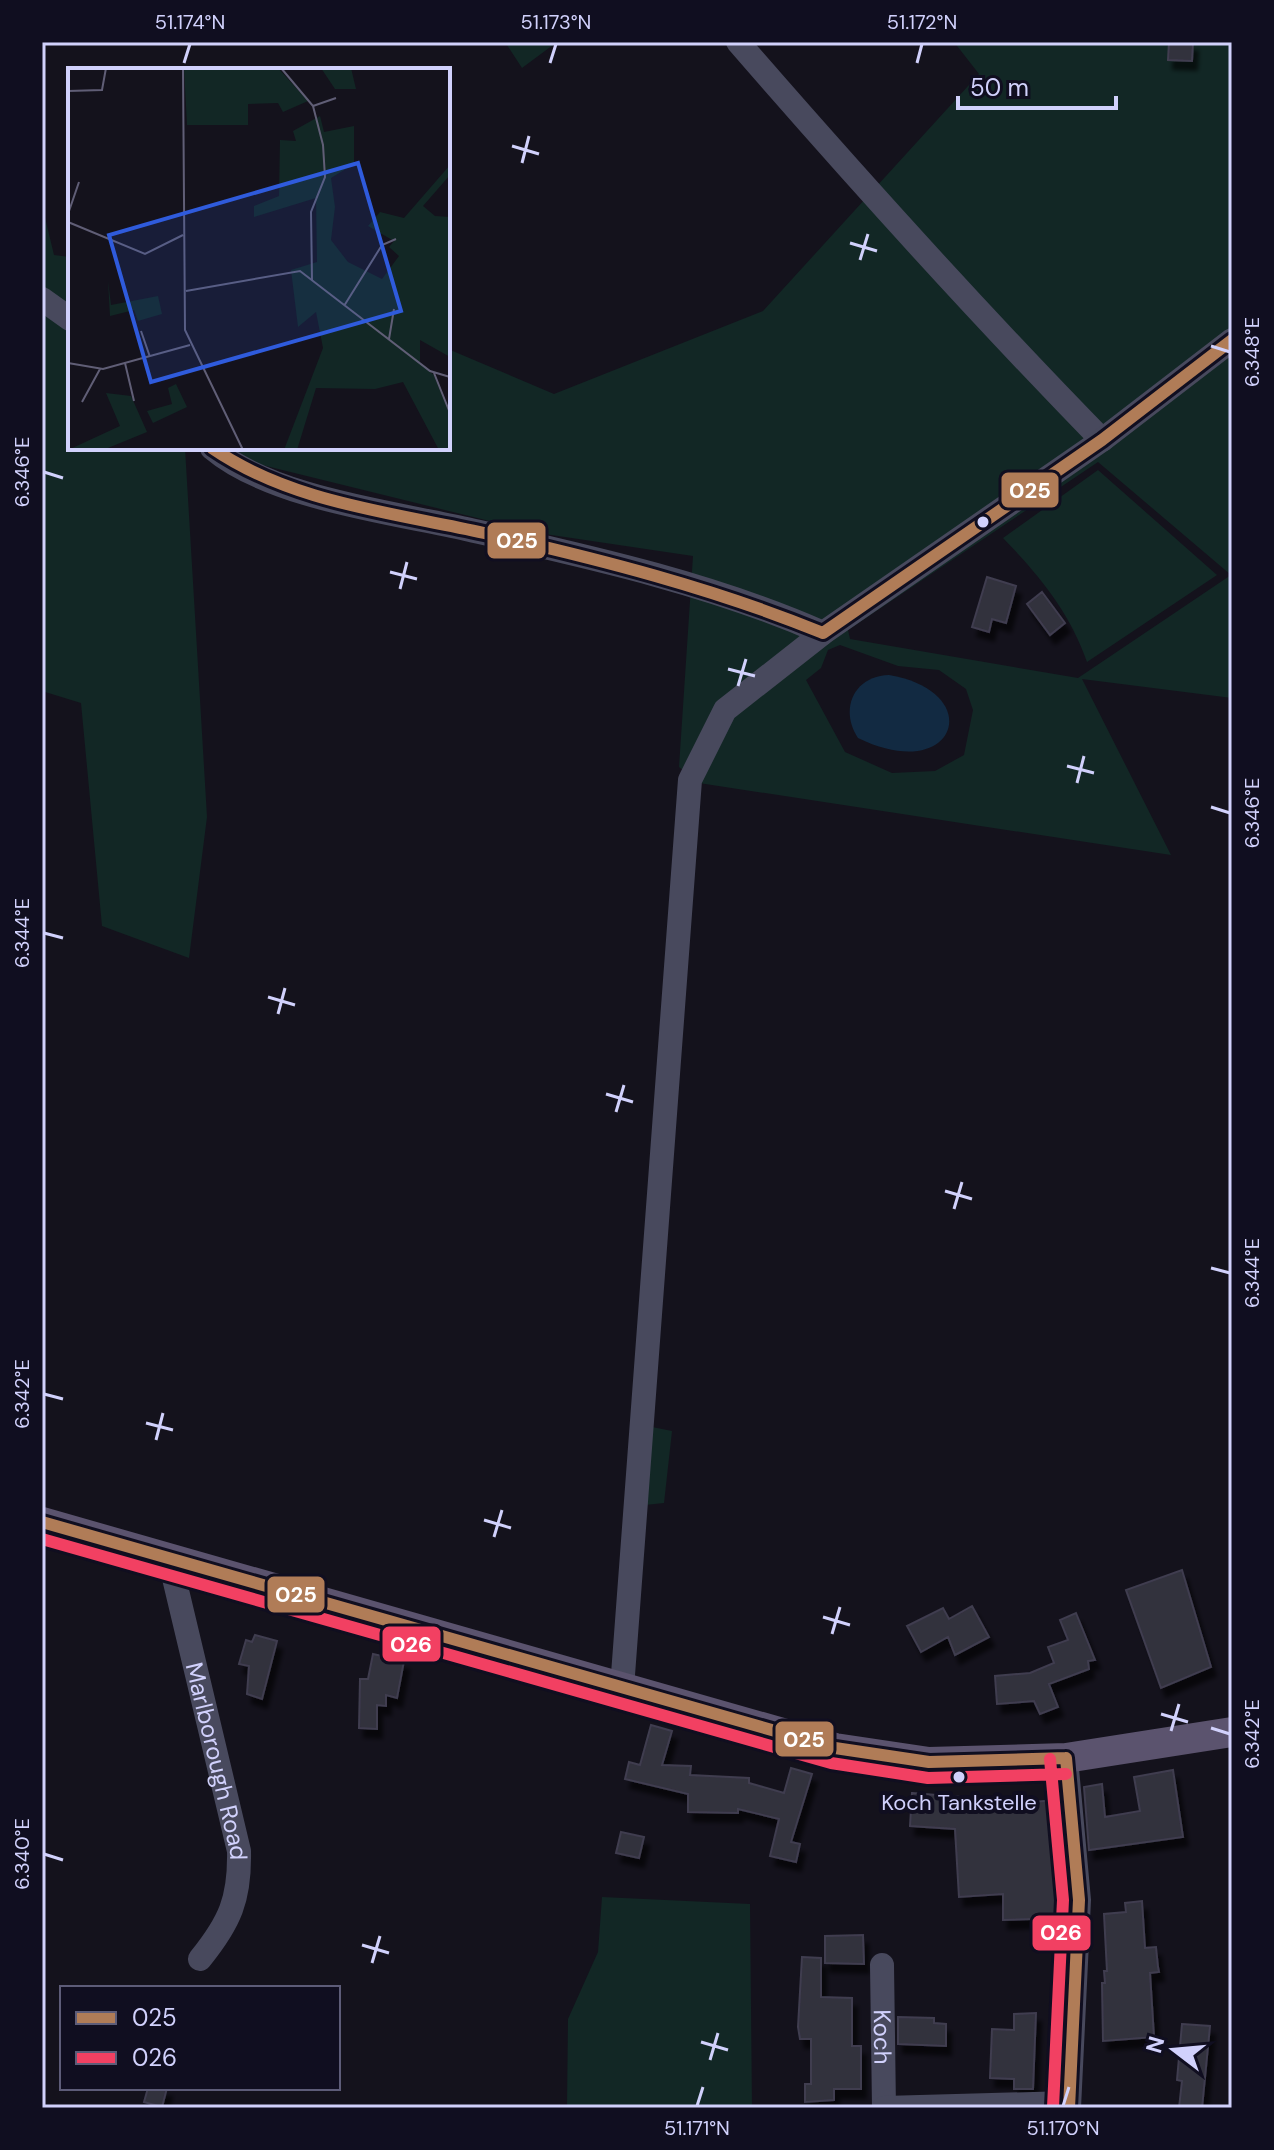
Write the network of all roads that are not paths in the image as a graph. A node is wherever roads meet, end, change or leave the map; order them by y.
1 (738, 42) edge
2 (42, 299) edge
3 (68, 318) edge
4 (1232, 340) edge
5 (1102, 440) junction
6 (216, 450) edge
7 (823, 633) junction
8 (42, 1522) edge
9 (169, 1557) junction
10 (622, 1688) junction
11 (1232, 1732) edge
12 (1066, 1758) junction
13 (200, 1959) dead end
14 (882, 1965) dead end
15 (1069, 2105) edge
16 (884, 2108) edge

1 - 5 street
2 - 3 street
4 - 5 street
5 - 7 street
6 - 7 street
7 - 10 street
8 - 9 main road
9 - 10 main road
9 - 13 street, Marlborough Road
10 - 12 main road
11 - 12 main road
12 - 15 street, Koch
14 - 16 street, Koch
15 - 16 street, Koch

